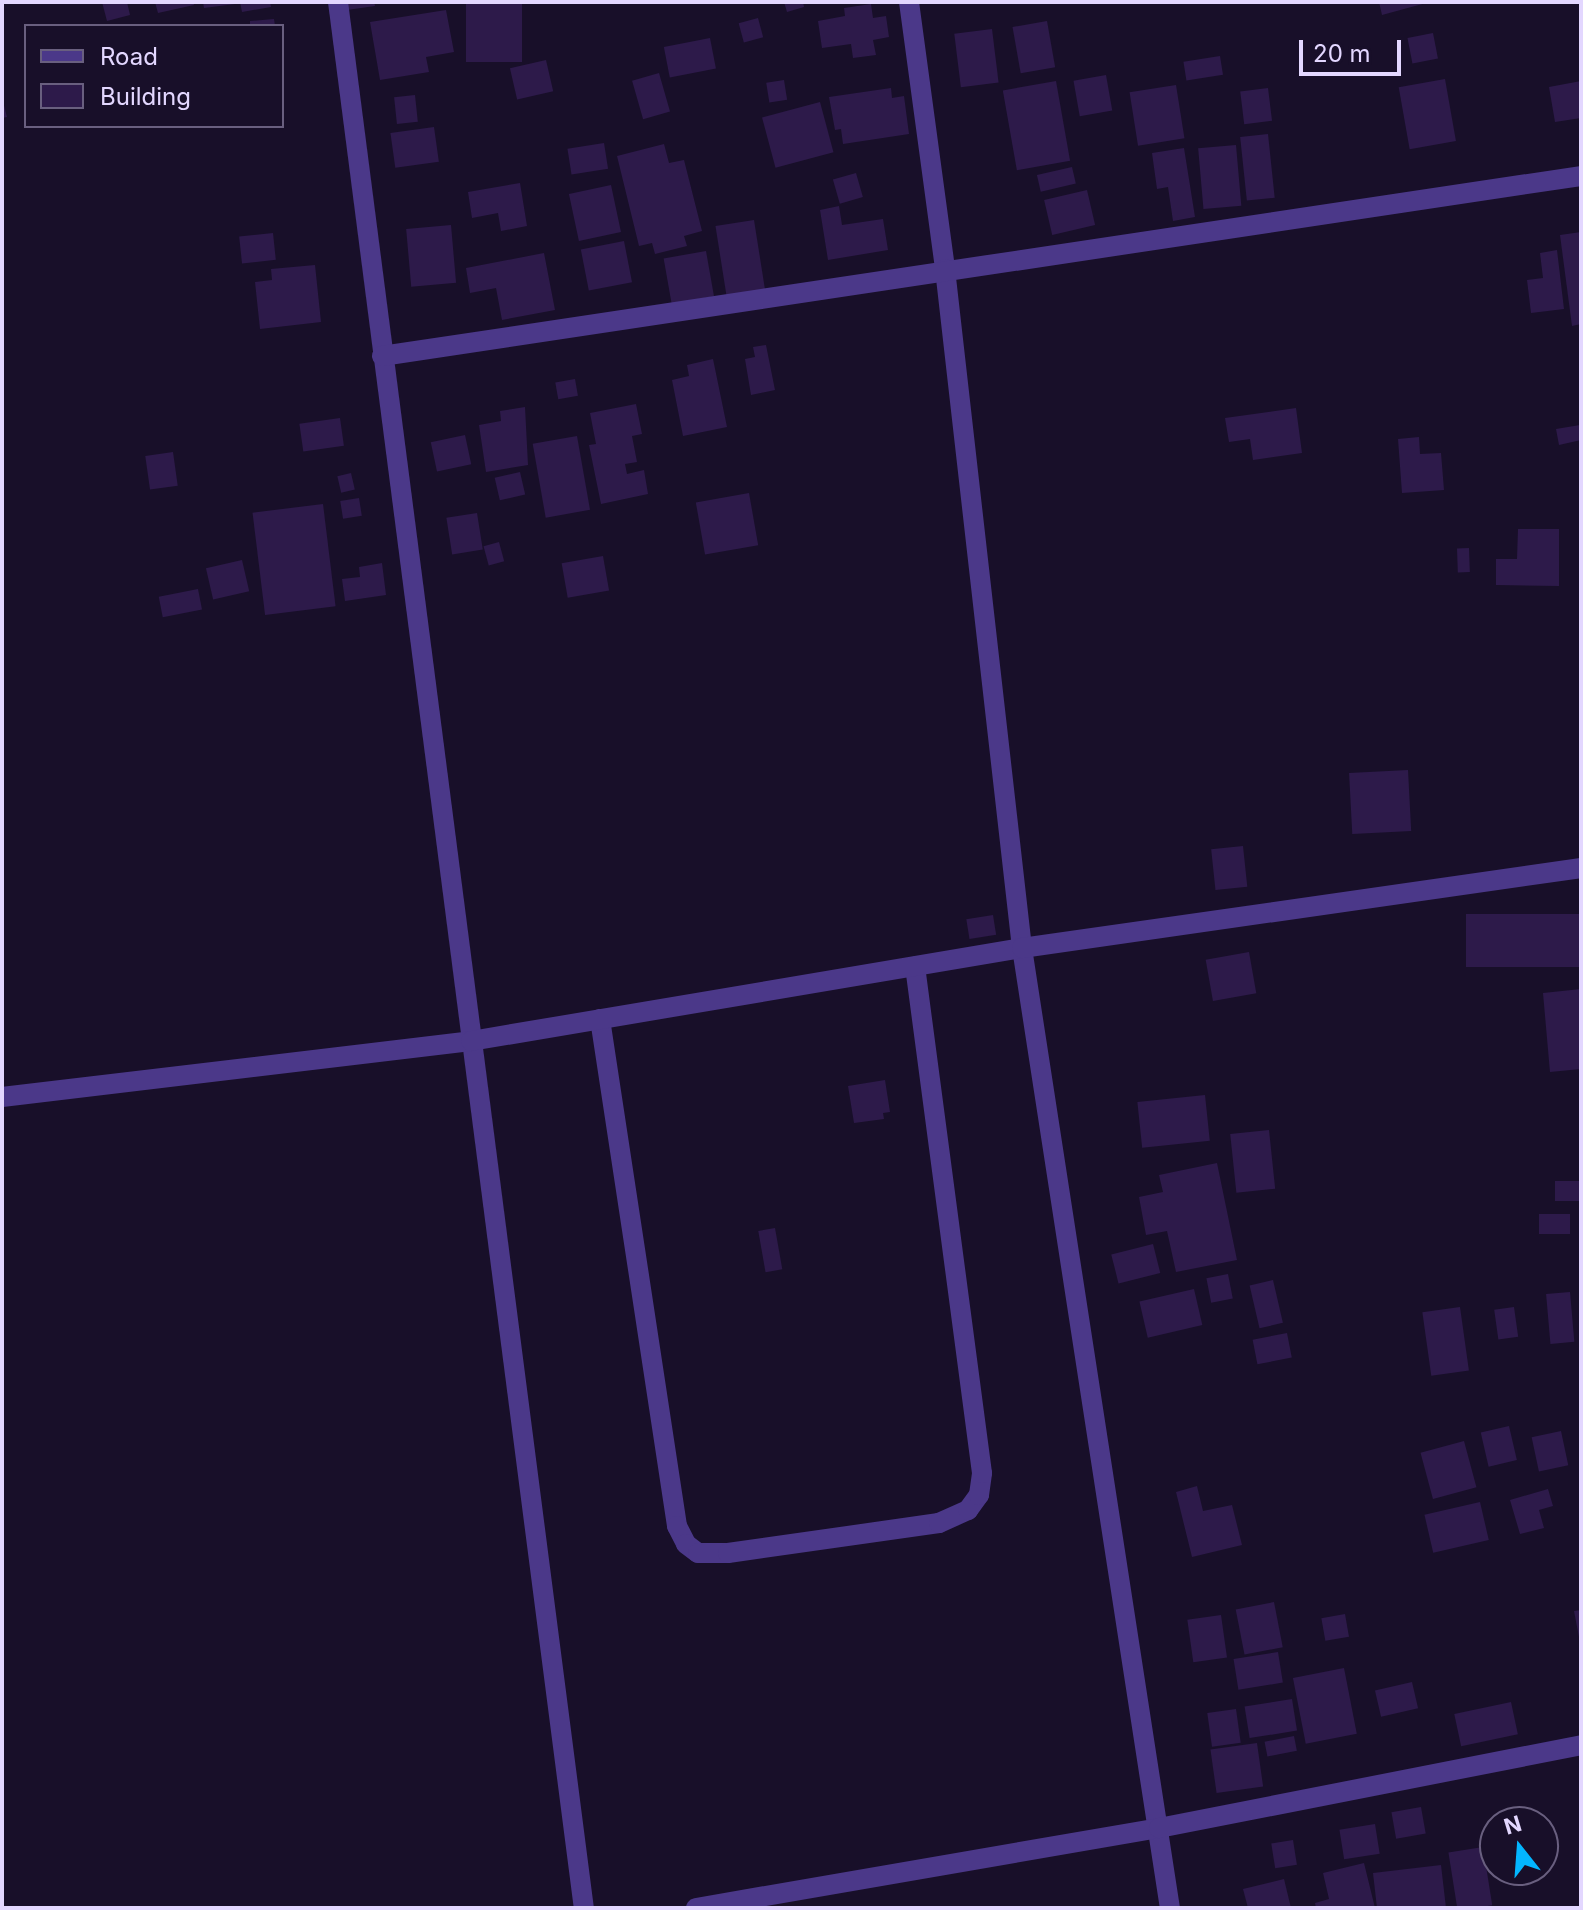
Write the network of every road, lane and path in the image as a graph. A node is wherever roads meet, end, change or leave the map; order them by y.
1 (338, 2) edge
2 (909, 2) edge
3 (1581, 176) edge
4 (945, 269) junction
5 (382, 356) junction
6 (1581, 868) edge
7 (1022, 948) junction
8 (915, 966) junction
9 (600, 1019) junction
10 (471, 1041) junction
11 (2, 1097) edge
12 (1581, 1745) edge
13 (1159, 1828) junction
14 (584, 1908) edge
15 (696, 1908) edge
16 (1170, 1908) edge

1 - 5 street
2 - 4 street
3 - 4 street
4 - 5 street
4 - 7 street
5 - 10 street
6 - 7 street
7 - 8 street
7 - 13 street
8 - 9 street
8 - 9 street
9 - 10 street
10 - 11 street
10 - 14 street
12 - 13 street
13 - 15 street
13 - 16 street

